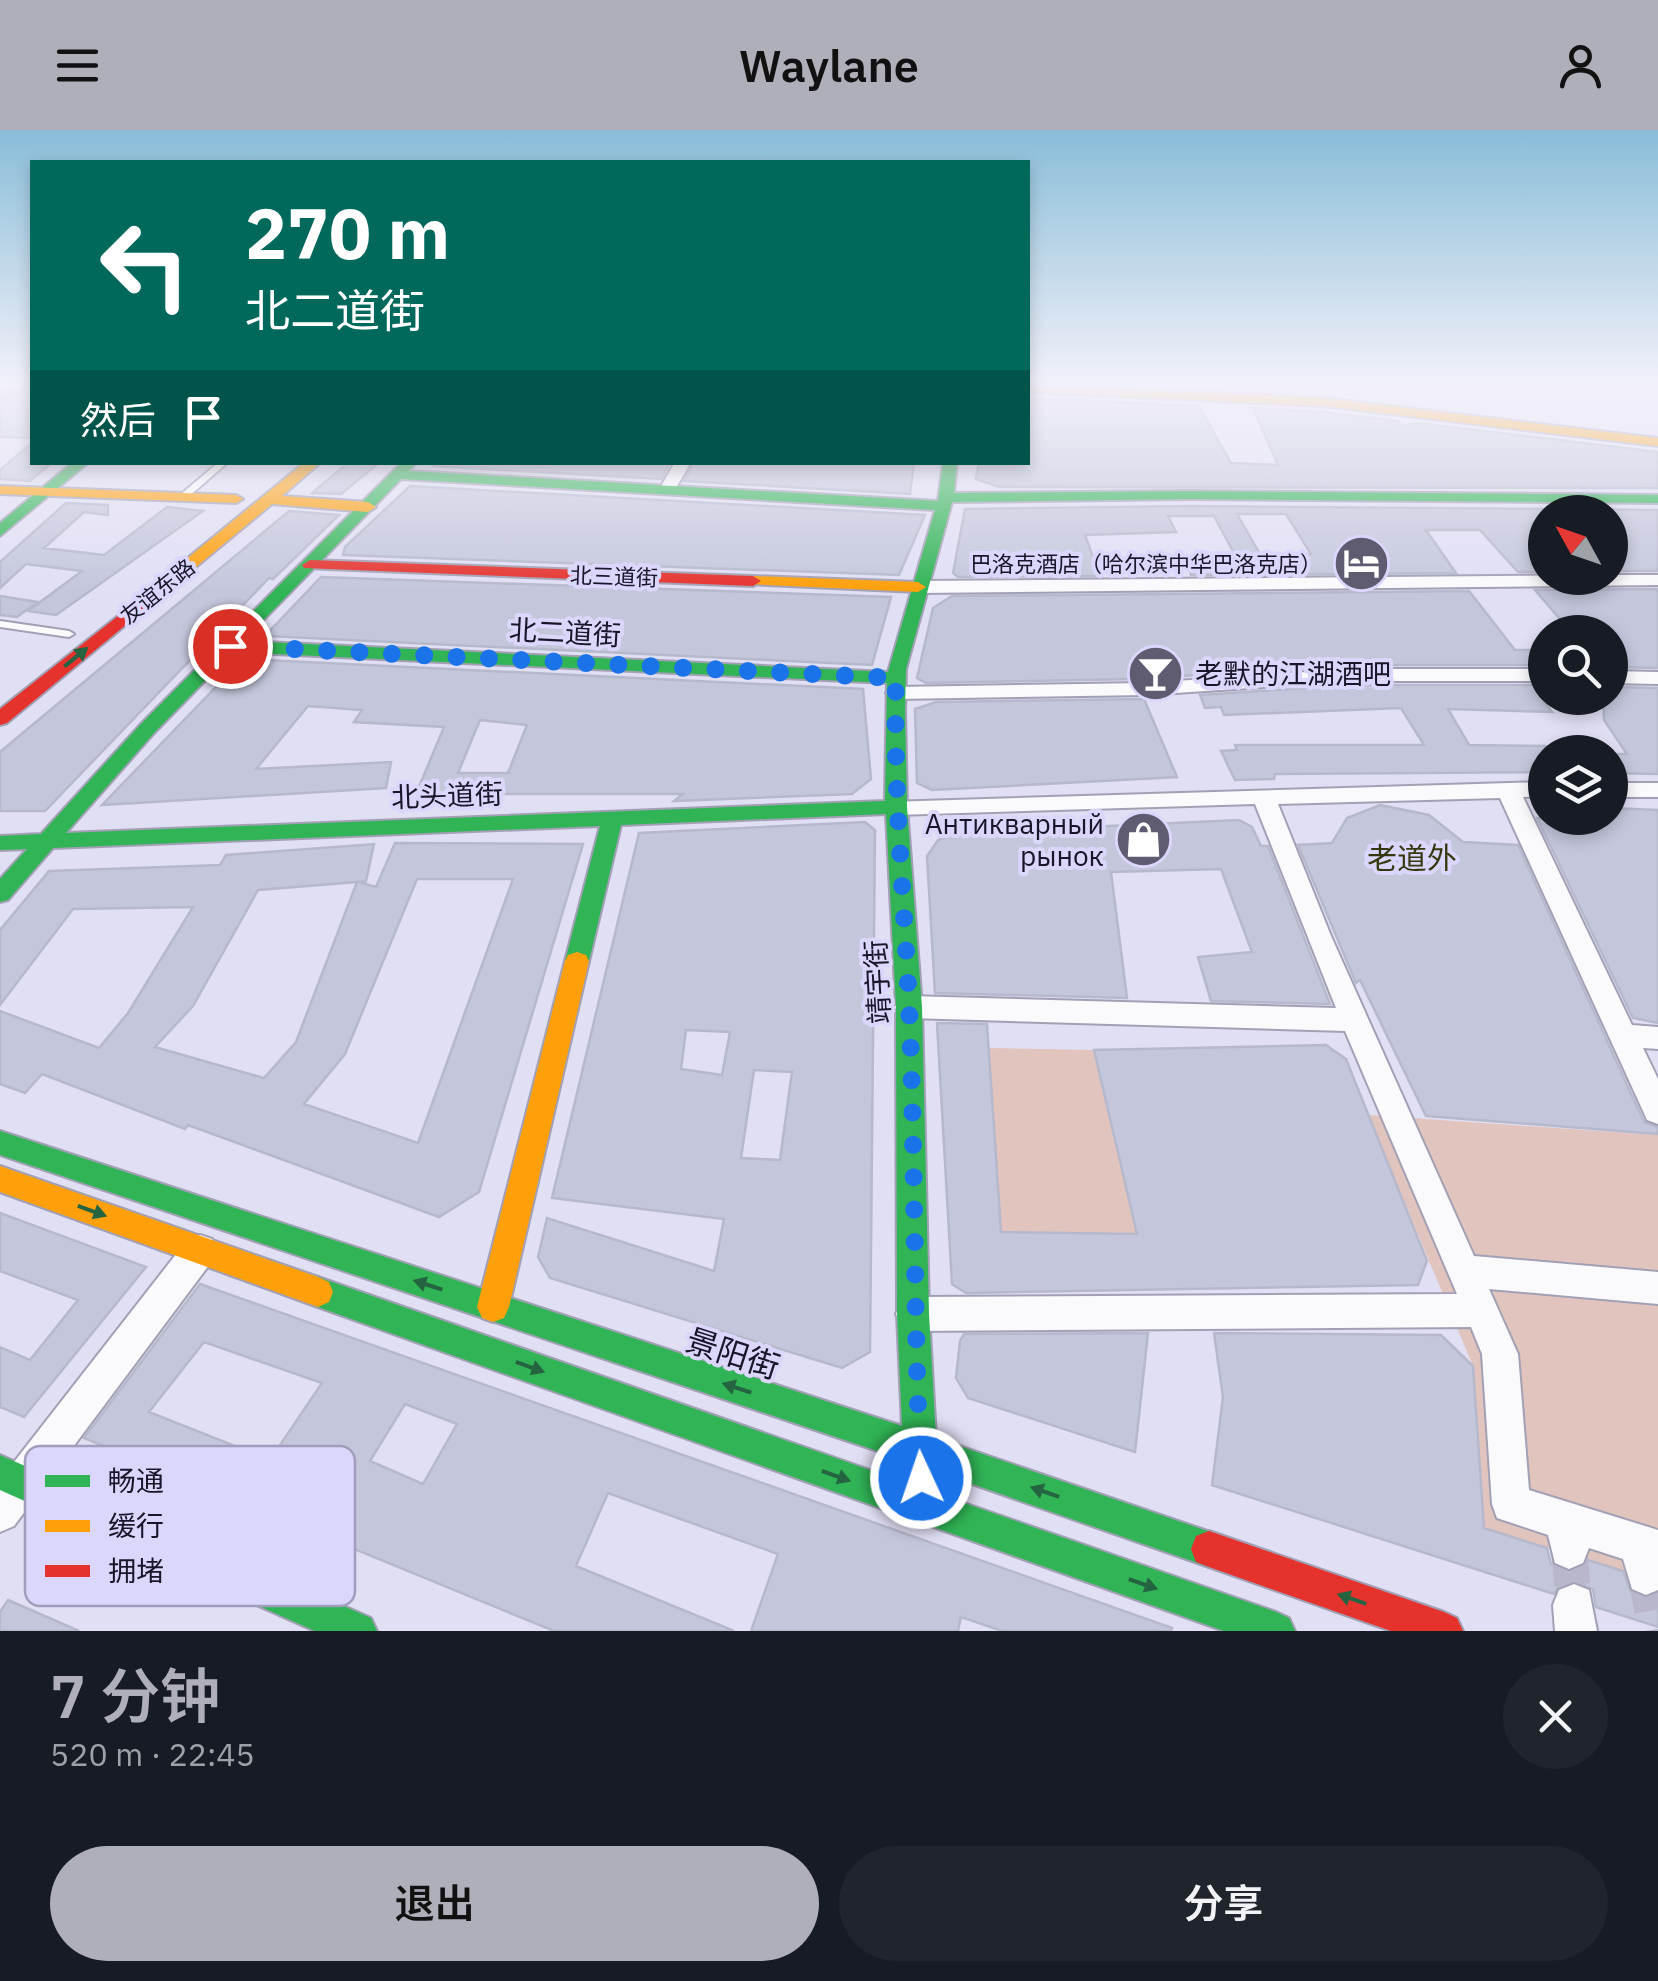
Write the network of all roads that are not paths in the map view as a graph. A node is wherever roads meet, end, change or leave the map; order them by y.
1 (78, 465) edge
2 (220, 465) edge
3 (280, 465) edge
4 (310, 465) edge
5 (682, 465) edge
6 (950, 465) edge
7 (404, 469) edge
8 (0, 490) edge
9 (667, 490) junction
10 (47, 492) junction
11 (183, 497) junction
12 (236, 499) junction
13 (270, 499) junction
14 (1658, 499) edge
15 (944, 502) junction
16 (368, 507) junction
17 (0, 531) edge
18 (310, 566) junction
19 (1658, 580) edge
20 (918, 587) junction
21 (0, 624) edge
22 (69, 634) junction
23 (230, 646) junction
24 (1528, 676) edge
25 (1628, 677) edge
26 (1658, 678) edge
27 (896, 686) junction
28 (0, 689) edge
29 (0, 719) edge
30 (1508, 789) junction
31 (1528, 789) edge
32 (1628, 790) edge
33 (1658, 790) edge
34 (1263, 795) junction
35 (896, 807) junction
36 (612, 818) junction
37 (47, 841) junction
38 (0, 843) edge
39 (0, 894) edge
40 (909, 1007) junction
41 (1356, 1020) junction
42 (1623, 1035) junction
43 (1658, 1038) edge
44 (1658, 1111) edge
45 (0, 1143) edge
46 (0, 1178) edge
47 (200, 1250) junction
48 (1465, 1271) junction
49 (1658, 1288) edge
50 (492, 1307) junction
51 (1482, 1310) junction
52 (913, 1314) junction
53 (37, 1446) edge
54 (920, 1449) junction
55 (11, 1477) edge
56 (923, 1506) junction
57 (0, 1512) edge
58 (1648, 1557) edge
59 (302, 1606) edge
60 (1261, 1628) edge
61 (358, 1631) edge
62 (1444, 1631) edge

1 - 10 main road
2 - 11 lane
3 - 12 main road, 友谊东路
4 - 13 main road, 友谊东路
5 - 9 street
6 - 15 main road, 靖宇街
7 - 9 main road
7 - 16 main road
8 - 10 main road
9 - 15 main road
10 - 11 main road
10 - 17 main road
11 - 12 main road
12 - 22 main road, 友谊东路
13 - 16 main road
29 -> 13 main road, 友谊东路
14 - 15 main road
15 - 20 main road, 靖宇街
16 - 18 main road
18 - 20 main road, 北三道街
18 - 23 main road
19 - 20 street
20 - 27 main road, 靖宇街
21 - 22 lane
22 - 28 main road, 友谊东路
23 - 27 main road, 北二道街
23 - 37 main road
24 - 27 street
25 - 26 street
27 - 35 main road, 靖宇街
30 - 31 street
30 - 34 street
30 - 42 street
32 - 33 street
34 - 35 street
34 - 41 street
35 - 36 main road, 北头道街
35 - 40 main road, 靖宇街
36 - 37 main road, 北头道街
36 - 50 main road
37 - 38 main road, 北头道街
37 - 39 main road
40 - 41 street
40 - 52 main road, 靖宇街
41 - 48 street
42 - 43 street
42 - 44 street
50 -> 45 main road, 景阳街
46 -> 47 main road
47 - 53 street
47 -> 56 main road
48 - 49 street
48 - 51 street
54 -> 50 main road, 景阳街
51 - 52 street
51 - 58 street
52 - 54 main road, 靖宇街
54 - 56 main road, 靖宇街
62 -> 54 main road, 景阳街
55 - 57 street
56 -> 60 main road
59 - 61 main road

